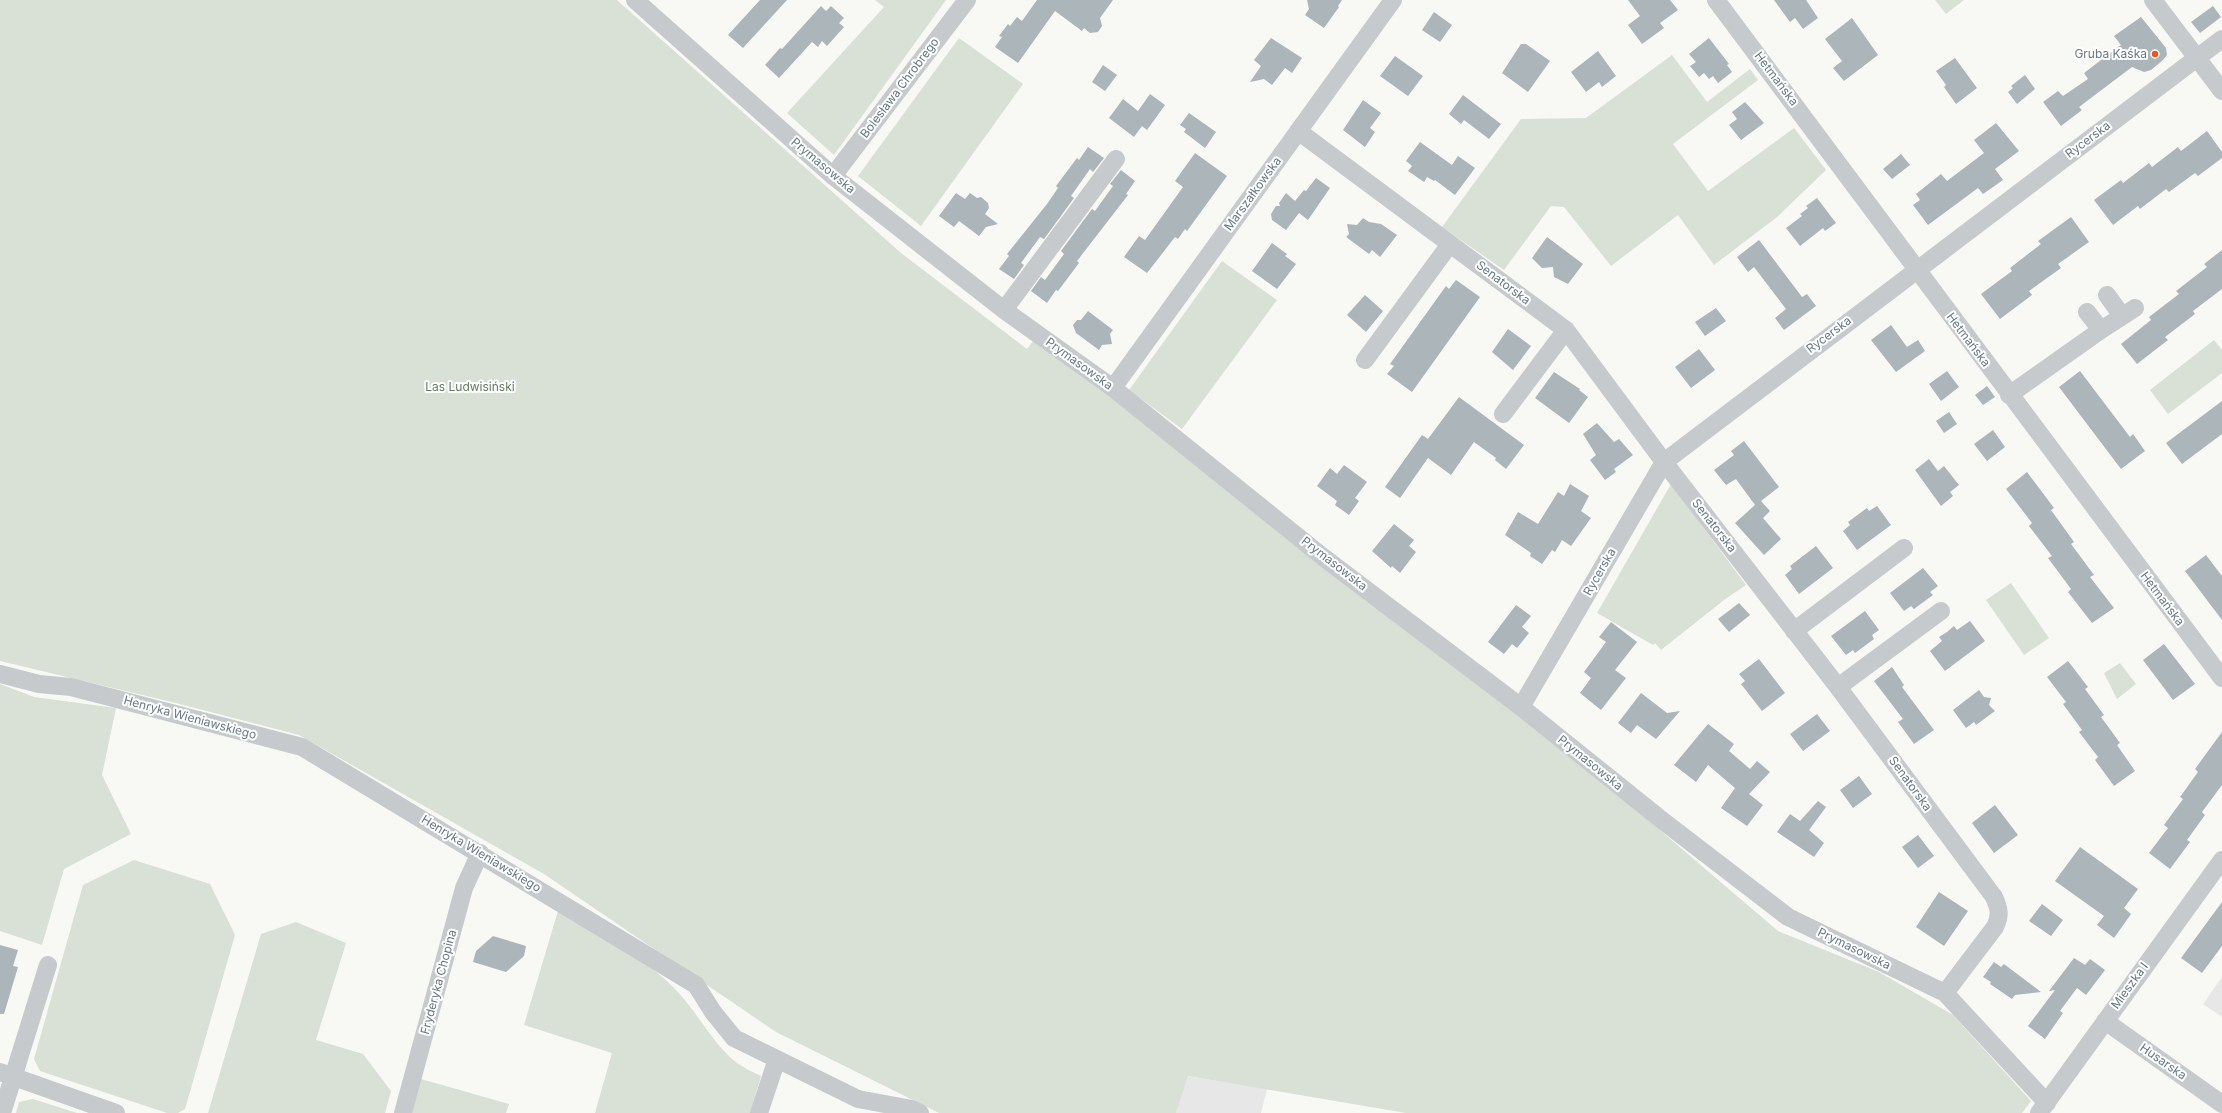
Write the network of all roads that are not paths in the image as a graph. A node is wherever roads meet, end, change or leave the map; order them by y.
1 (635, 0) edge
2 (967, 0) edge
3 (1393, 0) edge
4 (1716, 0) edge
5 (2153, 0) edge
6 (2222, 39) edge
7 (2197, 58) junction
8 (2222, 91) edge
9 (1298, 131) junction
10 (1116, 159) dead end
11 (833, 176) junction
12 (1450, 244) junction
13 (1917, 268) junction
14 (2107, 295) dead end
15 (1004, 310) junction
16 (2087, 312) dead end
17 (1566, 330) junction
18 (2101, 330) junction
19 (1365, 360) dead end
20 (1113, 388) junction
21 (2009, 395) junction
22 (1503, 414) dead end
23 (1664, 462) junction
24 (1904, 548) dead end
25 (1941, 611) dead end
26 (1794, 631) junction
27 (0, 674) edge
28 (2222, 678) edge
29 (1838, 687) junction
30 (1521, 707) junction
31 (480, 854) junction
32 (2222, 860) edge
33 (48, 965) dead end
34 (1945, 993) junction
35 (2105, 1022) junction
36 (777, 1059) junction
37 (6, 1074) edge
38 (2222, 1104) edge
39 (856, 1106) edge
40 (2043, 1108) edge
41 (2, 1113) edge
42 (116, 1113) edge
43 (403, 1113) edge
44 (759, 1113) edge
45 (920, 1113) edge

1 - 11 street, Prymasowska
2 - 11 street, Bolesława Chrobrego
3 - 9 street, Marszałkowska
4 - 13 street, Hetmańska
5 - 7 street
6 - 7 street, Rycerska
7 - 8 street
7 - 13 street, Rycerska
9 - 12 street, Senatorska
9 - 20 street, Marszałkowska
10 - 15 street
11 - 15 street, Prymasowska
12 - 17 street, Senatorska
12 - 19 street
13 - 21 street, Hetmańska
13 - 23 street, Rycerska
14 - 18 street
15 - 20 street, Prymasowska
16 - 18 street
17 - 22 street
17 - 23 street, Senatorska
18 - 21 street
20 - 30 street, Prymasowska
21 - 28 street, Hetmańska
23 - 26 street, Senatorska
23 - 30 street, Rycerska
24 - 26 street
25 - 29 street
26 - 29 street, Senatorska
27 - 31 street, Henryka Wieniawskiego
29 - 34 street, Senatorska
30 - 34 street, Prymasowska
31 - 36 street, Henryka Wieniawskiego
31 - 43 street, Fryderyka Chopina
32 - 35 street, Mieszka I
33 - 37 street
34 - 40 street, Prymasowska
35 - 38 street, Husarska
35 - 40 street, Mieszka I
36 - 39 street, Henryka Wieniawskiego
36 - 44 street
37 - 41 street
37 - 42 street
39 - 45 street, Henryka Wieniawskiego

